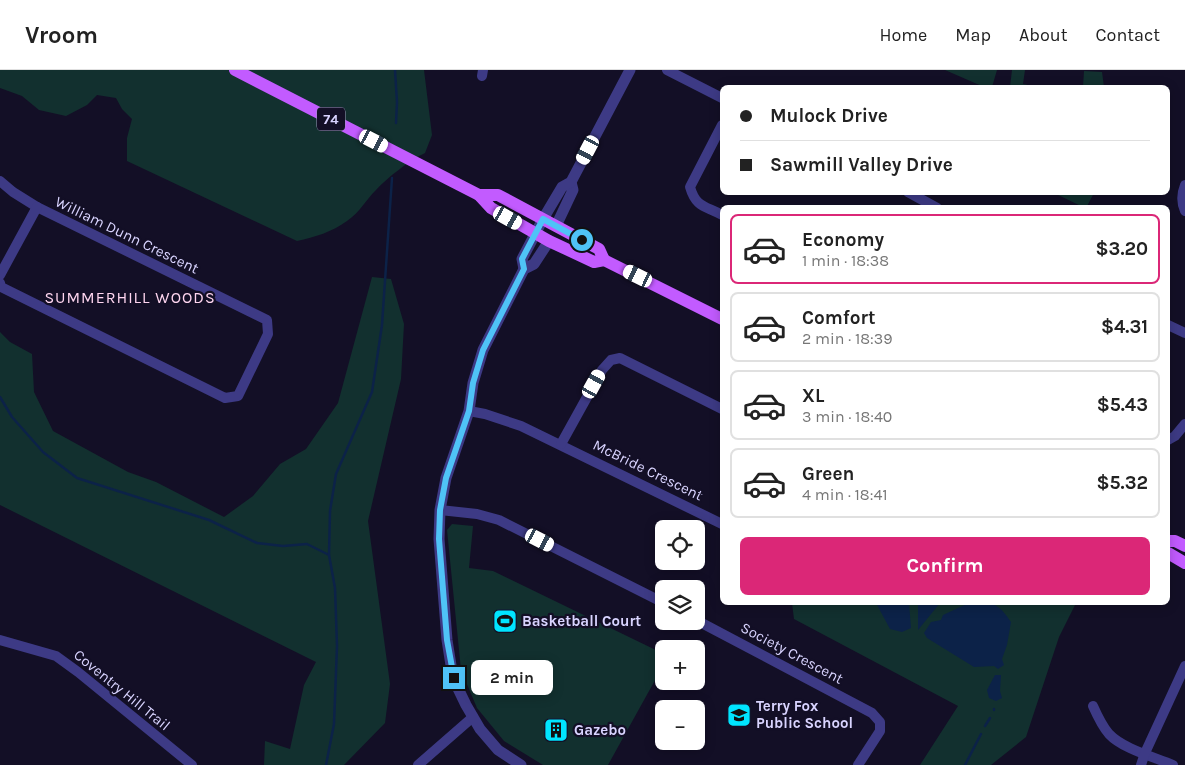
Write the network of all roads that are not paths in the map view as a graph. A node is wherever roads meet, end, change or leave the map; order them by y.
1 (235, 70) edge
2 (630, 70) edge
3 (667, 70) edge
4 (720, 97) edge
5 (720, 129) edge
6 (0, 181) edge
7 (571, 182) junction
8 (1185, 185) edge
9 (479, 195) junction
10 (914, 195) edge
11 (932, 205) edge
12 (37, 208) junction
13 (1185, 211) edge
14 (720, 214) edge
15 (543, 219) junction
16 (556, 226) junction
17 (535, 233) junction
18 (549, 241) junction
19 (604, 260) junction
20 (524, 269) junction
21 (0, 275) edge
22 (0, 283) edge
23 (720, 318) edge
24 (1170, 326) edge
25 (1185, 333) edge
26 (720, 408) edge
27 (469, 411) junction
28 (1185, 424) edge
29 (1170, 439) edge
30 (561, 444) junction
31 (440, 510) junction
32 (720, 523) edge
33 (1170, 541) edge
34 (1185, 546) edge
35 (1170, 554) edge
36 (1185, 563) edge
37 (655, 598) edge
38 (705, 625) edge
39 (0, 640) edge
40 (1185, 666) edge
41 (1093, 706) dead end
42 (473, 716) junction
43 (1144, 753) junction
44 (192, 765) edge
45 (418, 765) edge
46 (521, 765) edge
47 (858, 765) edge
48 (1141, 765) edge
49 (1174, 765) edge

1 - 9 main road, 74
2 - 7 street
3 - 4 street
5 - 14 street
6 - 12 street, William Dunn Crescent
7 - 15 street
7 - 16 street
8 - 13 street
9 - 15 main road, 74
9 - 17 main road, 74
10 - 11 street
12 - 21 street, William Dunn Crescent
12 - 22 street, William Dunn Crescent
15 - 16 main road, 74
15 - 17 street
16 - 18 street
16 - 19 main road, 74
17 - 18 main road, 74
17 - 20 street
18 - 19 main road, 74
18 - 20 street
19 - 23 main road, 74
20 - 27 street
24 - 25 street
26 - 30 street
27 - 30 street, McBride Crescent
27 - 31 street
28 - 29 street
30 - 32 street, McBride Crescent
31 - 37 street
31 - 42 street
33 - 34 main road
35 - 36 main road
38 - 47 street, Society Crescent
39 - 44 street, Coventry Hill Trail
40 - 43 street
41 - 43 street
42 - 45 street
42 - 46 street
43 - 48 street
43 - 49 street

